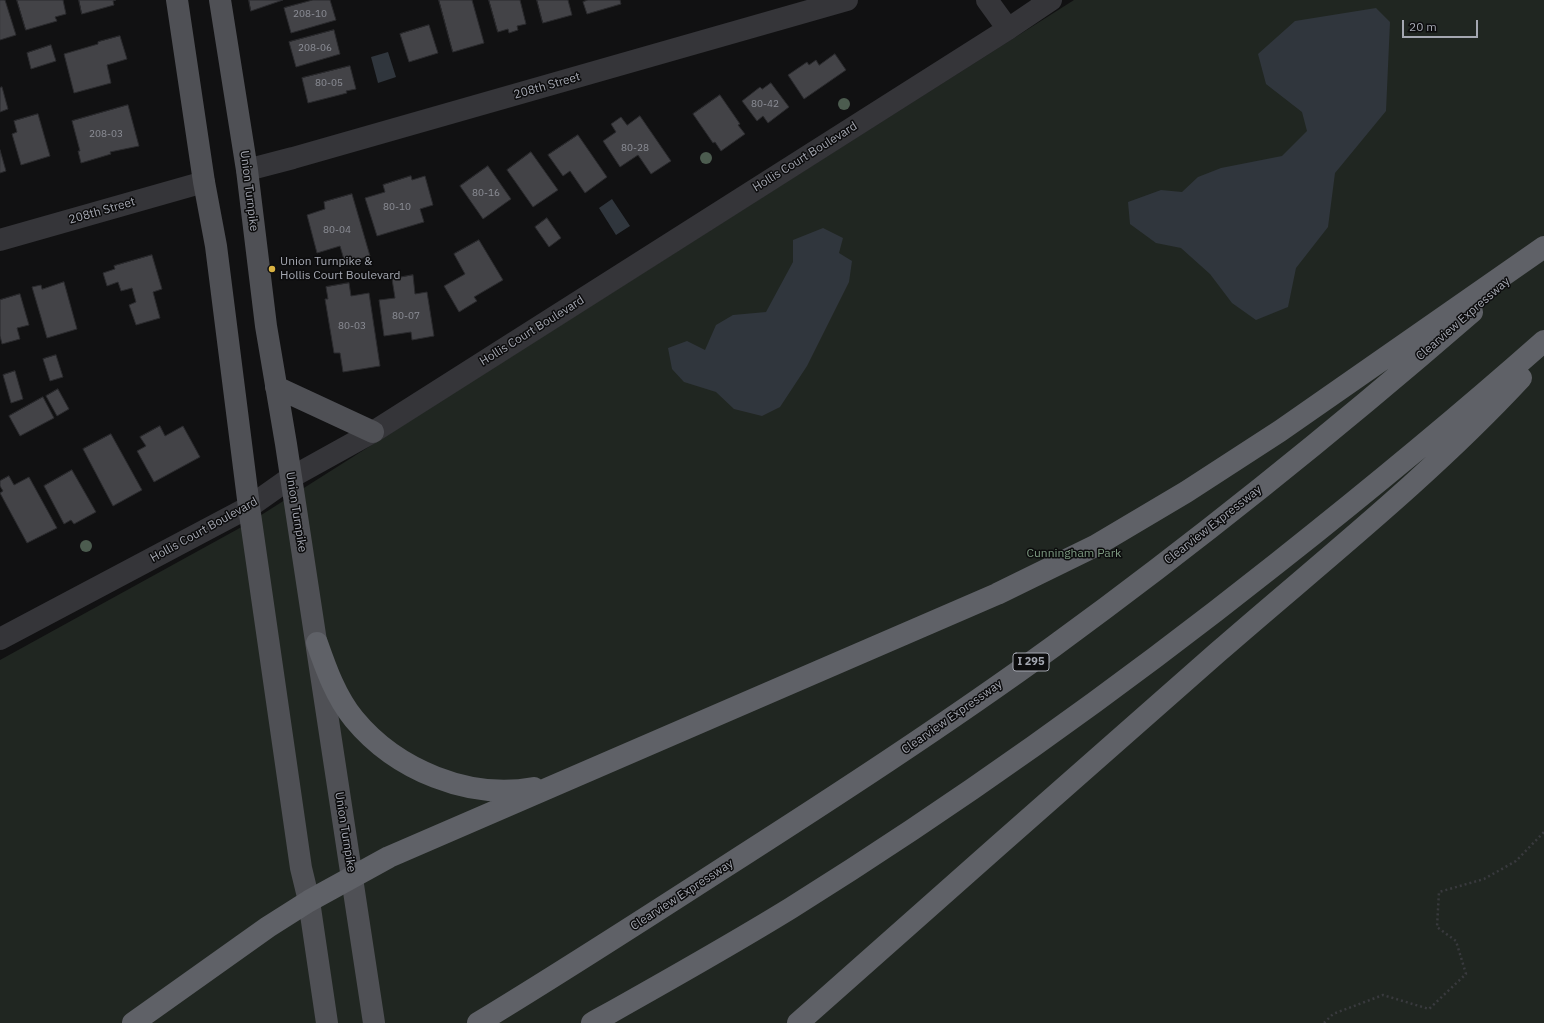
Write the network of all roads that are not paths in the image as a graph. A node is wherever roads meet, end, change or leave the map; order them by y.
1 (177, 0) edge
2 (220, 0) edge
3 (847, 0) edge
4 (987, 0) edge
5 (1051, 0) edge
6 (1008, 29) junction
7 (247, 170) junction
8 (204, 182) junction
9 (0, 240) edge
10 (1544, 247) edge
11 (1544, 341) edge
12 (1544, 352) edge
13 (276, 388) junction
14 (372, 432) junction
15 (290, 478) junction
16 (249, 507) junction
17 (0, 639) edge
18 (316, 643) junction
19 (579, 775) junction
20 (352, 877) junction
21 (309, 901) junction
22 (133, 1023) edge
23 (328, 1023) edge
24 (374, 1023) edge
25 (478, 1023) edge
26 (592, 1023) edge
27 (798, 1023) edge

1 - 8 main road
2 - 7 main road, Union Turnpike
3 - 7 street, 208th Street
4 - 6 street
5 - 6 street, Hollis Court Boulevard
6 - 14 street, Hollis Court Boulevard
7 - 13 main road, Union Turnpike
8 - 9 street, 208th Street
8 - 16 main road
10 - 19 highway
10 - 25 highway, Clearview Expressway / I 295
11 - 26 highway
12 - 27 highway
13 - 14 main road
13 - 15 main road, Union Turnpike
14 - 15 street, Hollis Court Boulevard
15 - 16 street, Hollis Court Boulevard
15 - 18 main road, Union Turnpike
16 - 17 street, Hollis Court Boulevard
16 - 21 main road
18 - 19 highway
18 - 20 main road, Union Turnpike
19 - 20 highway
20 - 21 highway
20 - 24 main road, Union Turnpike
21 - 22 highway
21 - 23 main road

